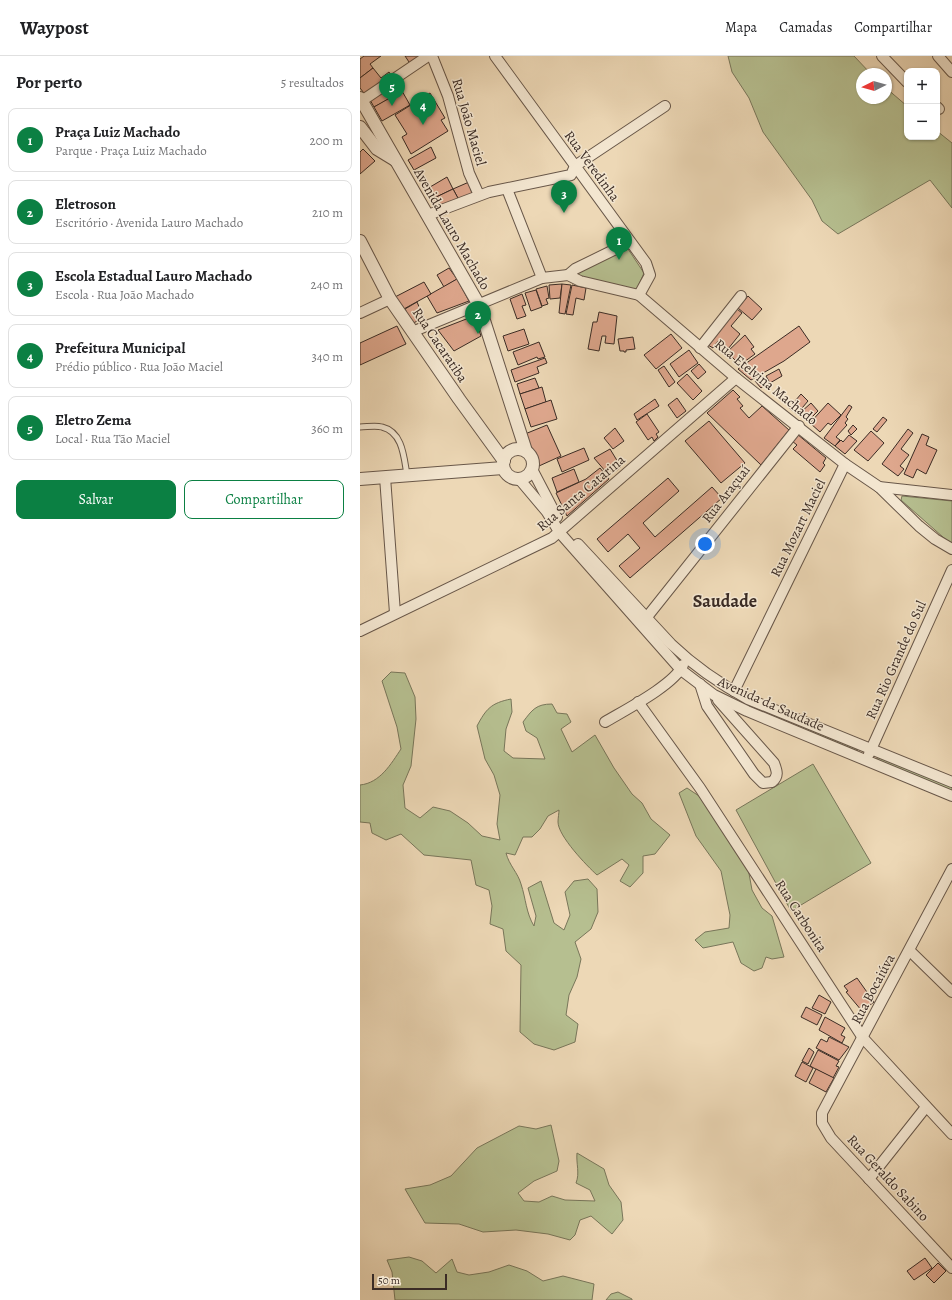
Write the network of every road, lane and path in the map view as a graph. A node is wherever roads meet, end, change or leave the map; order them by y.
1 (428, 56) edge
2 (432, 56) edge
3 (495, 56) edge
4 (882, 56) edge
5 (938, 56) edge
6 (952, 72) edge
7 (904, 79) edge
8 (361, 100) edge
9 (665, 106) dead end
10 (360, 127) edge
11 (394, 160) junction
12 (575, 166) junction
13 (507, 188) junction
14 (479, 195) junction
15 (428, 216) junction
16 (360, 241) edge
17 (630, 242) junction
18 (568, 275) junction
19 (542, 278) junction
20 (639, 295) junction
21 (741, 296) dead end
22 (390, 299) junction
23 (479, 305) junction
24 (360, 313) edge
25 (412, 332) junction
26 (700, 348) junction
27 (736, 378) junction
28 (799, 426) junction
29 (360, 427) edge
30 (526, 451) junction
31 (504, 464) junction
32 (845, 464) junction
33 (532, 471) junction
34 (407, 475) junction
35 (385, 477) junction
36 (360, 479) edge
37 (520, 480) junction
38 (879, 487) junction
39 (952, 495) edge
40 (562, 531) junction
41 (952, 549) edge
42 (952, 570) edge
43 (395, 613) junction
44 (647, 617) junction
45 (360, 631) edge
46 (686, 659) junction
47 (697, 666) junction
48 (681, 670) junction
49 (712, 677) junction
50 (700, 686) junction
51 (734, 692) junction
52 (714, 695) junction
53 (638, 702) junction
54 (605, 722) dead end
55 (872, 749) junction
56 (866, 761) junction
57 (952, 782) edge
58 (952, 796) edge
59 (951, 873) edge
60 (910, 951) junction
61 (952, 992) edge
62 (863, 1038) junction
63 (926, 1107) junction
64 (822, 1123) joint
65 (952, 1134) edge
66 (869, 1179) junction
67 (952, 1268) edge

1 - 8 street
2 - 14 street, Rua João Maciel
3 - 12 street, Rua Veredinha
4 - 7 street
5 - 6 street
8 - 11 street, Avenida Lauro Machado
9 - 12 street
10 - 11 street, Avenida Lauro Machado
11 - 15 street, Avenida Lauro Machado
12 - 13 street
12 - 17 street, Rua Veredinha
13 - 14 street
13 - 19 street
14 - 15 street
15 - 23 street, Avenida Lauro Machado
16 - 22 street, Rua Cacaratiba
17 - 18 street
17 - 20 street, Rua Veredinha
18 - 19 street
18 - 20 street
19 - 23 street
20 - 26 street, Rua Etelvina Machado
21 - 26 street
22 - 24 street
22 - 25 street, Rua Cacaratiba
23 - 25 street
23 - 30 street, Avenida Lauro Machado
25 - 31 street, Rua Cacaratiba
26 - 27 street, Rua Etelvina Machado
27 - 28 street, Rua Etelvina Machado
27 - 40 street, Rua Santa Catarina
28 - 32 street, Rua Etelvina Machado
28 - 44 street, Rua Araçuaí
29 - 34 lane
30 - 31 street
30 - 33 street
31 - 34 street
31 - 37 street
32 - 38 street, Rua Etelvina Machado
32 - 51 street, Rua Mozart Maciel
33 - 37 street
33 - 40 street, Avenida da Saudade
34 - 35 street
35 - 36 street
35 - 43 street
37 - 40 street, Avenida da Saudade
38 - 39 street, Rua Etelvina Machado
38 - 41 street, Rua Etelvina Machado
40 - 43 street, Rua Santa Catarina
40 - 44 street, Avenida da Saudade
40 - 48 street, Avenida da Saudade
42 - 55 street, Rua Rio Grande do Sul
43 - 45 street, Rua Santa Catarina
44 - 46 street, Avenida da Saudade
46 - 47 street, Avenida da Saudade
46 - 48 street
47 - 49 street, Avenida da Saudade
47 - 50 street
48 - 50 street, Avenida da Saudade
48 - 53 street
49 - 51 street, Avenida da Saudade
49 - 52 street
50 - 52 street, Avenida da Saudade
50 - 52 street
51 - 55 street, Avenida da Saudade
52 - 56 street, Avenida da Saudade
53 - 54 street
53 - 62 street, Rua Carbonita
55 - 56 street, Rua Rio Grande do Sul
55 - 57 street, Avenida da Saudade
56 - 58 street, Avenida da Saudade
59 - 60 street, Rua Bocaiúva
60 - 61 street
60 - 62 street, Rua Bocaiúva
62 - 63 street, Rua Carbonita
62 - 64 street, Rua Bocaiúva
63 - 65 street, Rua Carbonita
63 - 66 street
64 - 66 street, Rua Geraldo Sabino
66 - 67 street, Rua Geraldo Sabino

